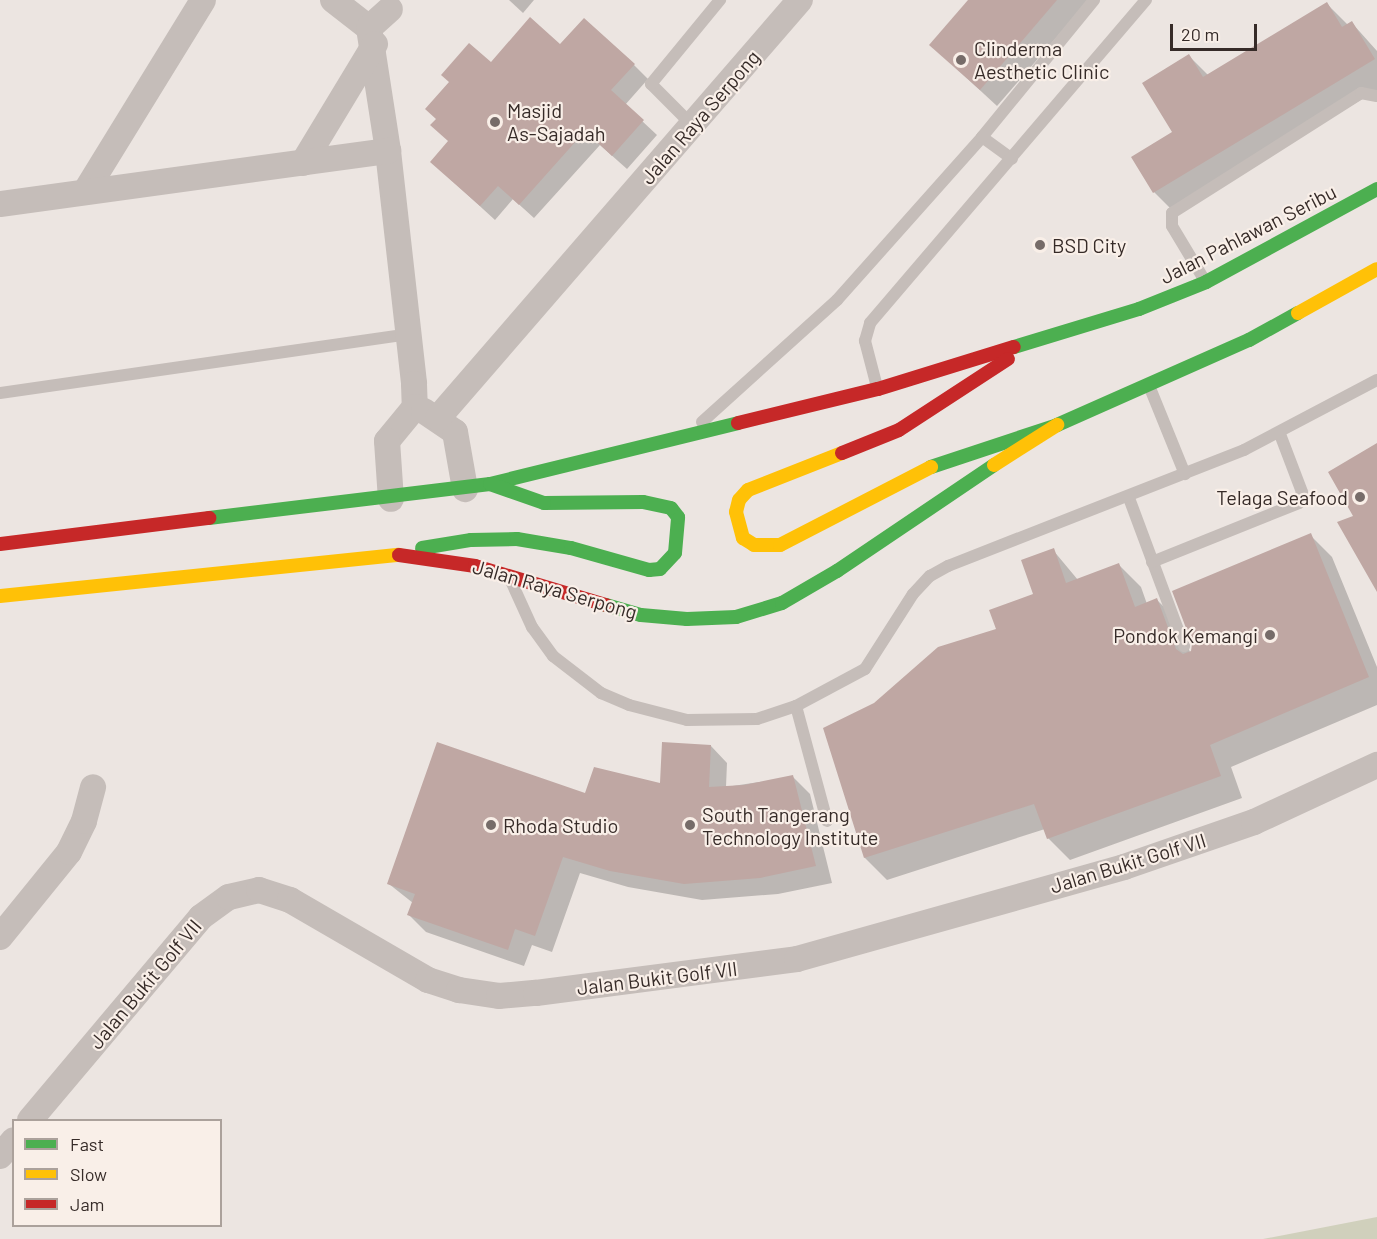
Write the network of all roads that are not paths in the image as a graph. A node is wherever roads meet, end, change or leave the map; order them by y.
1 (203, 0) edge
2 (333, 0) edge
3 (720, 0) edge
4 (800, 0) edge
5 (1094, 0) edge
6 (1146, 0) edge
7 (390, 9) dead end
8 (372, 36) junction
9 (1377, 96) edge
10 (694, 127) junction
11 (982, 137) junction
12 (388, 151) junction
13 (1012, 159) junction
14 (303, 163) junction
15 (1377, 189) edge
16 (85, 192) junction
17 (0, 204) edge
18 (1377, 269) edge
19 (1206, 282) junction
20 (407, 334) junction
21 (1032, 342) junction
22 (1377, 380) edge
23 (1149, 386) junction
24 (878, 389) junction
25 (0, 393) edge
26 (406, 416) junction
27 (438, 418) junction
28 (1057, 425) junction
29 (1280, 434) junction
30 (685, 436) junction
31 (1185, 474) junction
32 (490, 484) junction
33 (465, 489) junction
34 (1129, 498) junction
35 (391, 499) junction
36 (0, 544) edge
37 (388, 554) junction
38 (1152, 562) junction
39 (508, 574) junction
40 (0, 596) edge
41 (1184, 646) dead end
42 (796, 706) junction
43 (1377, 765) edge
44 (93, 787) dead end
45 (827, 821) dead end
46 (0, 937) edge
47 (31, 1119) edge
48 (12, 1142) edge
49 (0, 1156) edge

1 - 16 street
2 - 8 street
3 - 10 lane
4 - 10 street, Jalan Raya Serpong
5 - 11 lane
6 - 13 lane
7 - 8 street
8 - 12 street
8 - 14 street
9 - 19 lane
10 - 27 street, Jalan Raya Serpong
11 - 13 lane
11 - 30 lane
12 - 14 street
12 - 20 street
13 - 24 lane
14 - 16 street
15 - 19 main road, Jalan Pahlawan Seribu
16 - 17 street
18 - 23 main road
19 - 21 main road, Jalan Pahlawan Seribu
20 - 25 lane
20 - 26 street
21 - 24 main road
21 - 28 main road
22 - 29 lane
23 - 28 main road
23 - 31 lane
24 - 30 main road
26 - 27 street
26 - 35 street
27 - 33 street
28 - 39 main road, Jalan Raya Serpong
29 - 31 lane
29 - 38 lane
30 - 32 main road
31 - 34 lane
32 - 33 main road
32 - 37 main road
33 - 35 main road
34 - 38 lane
34 - 42 lane
35 - 36 main road
37 - 39 main road, Jalan Raya Serpong
37 - 40 main road, Jalan Raya Serpong
38 - 41 lane
39 - 42 lane
42 - 45 lane
43 - 47 street, Jalan Bukit Golf VII
44 - 46 street
48 - 49 street

